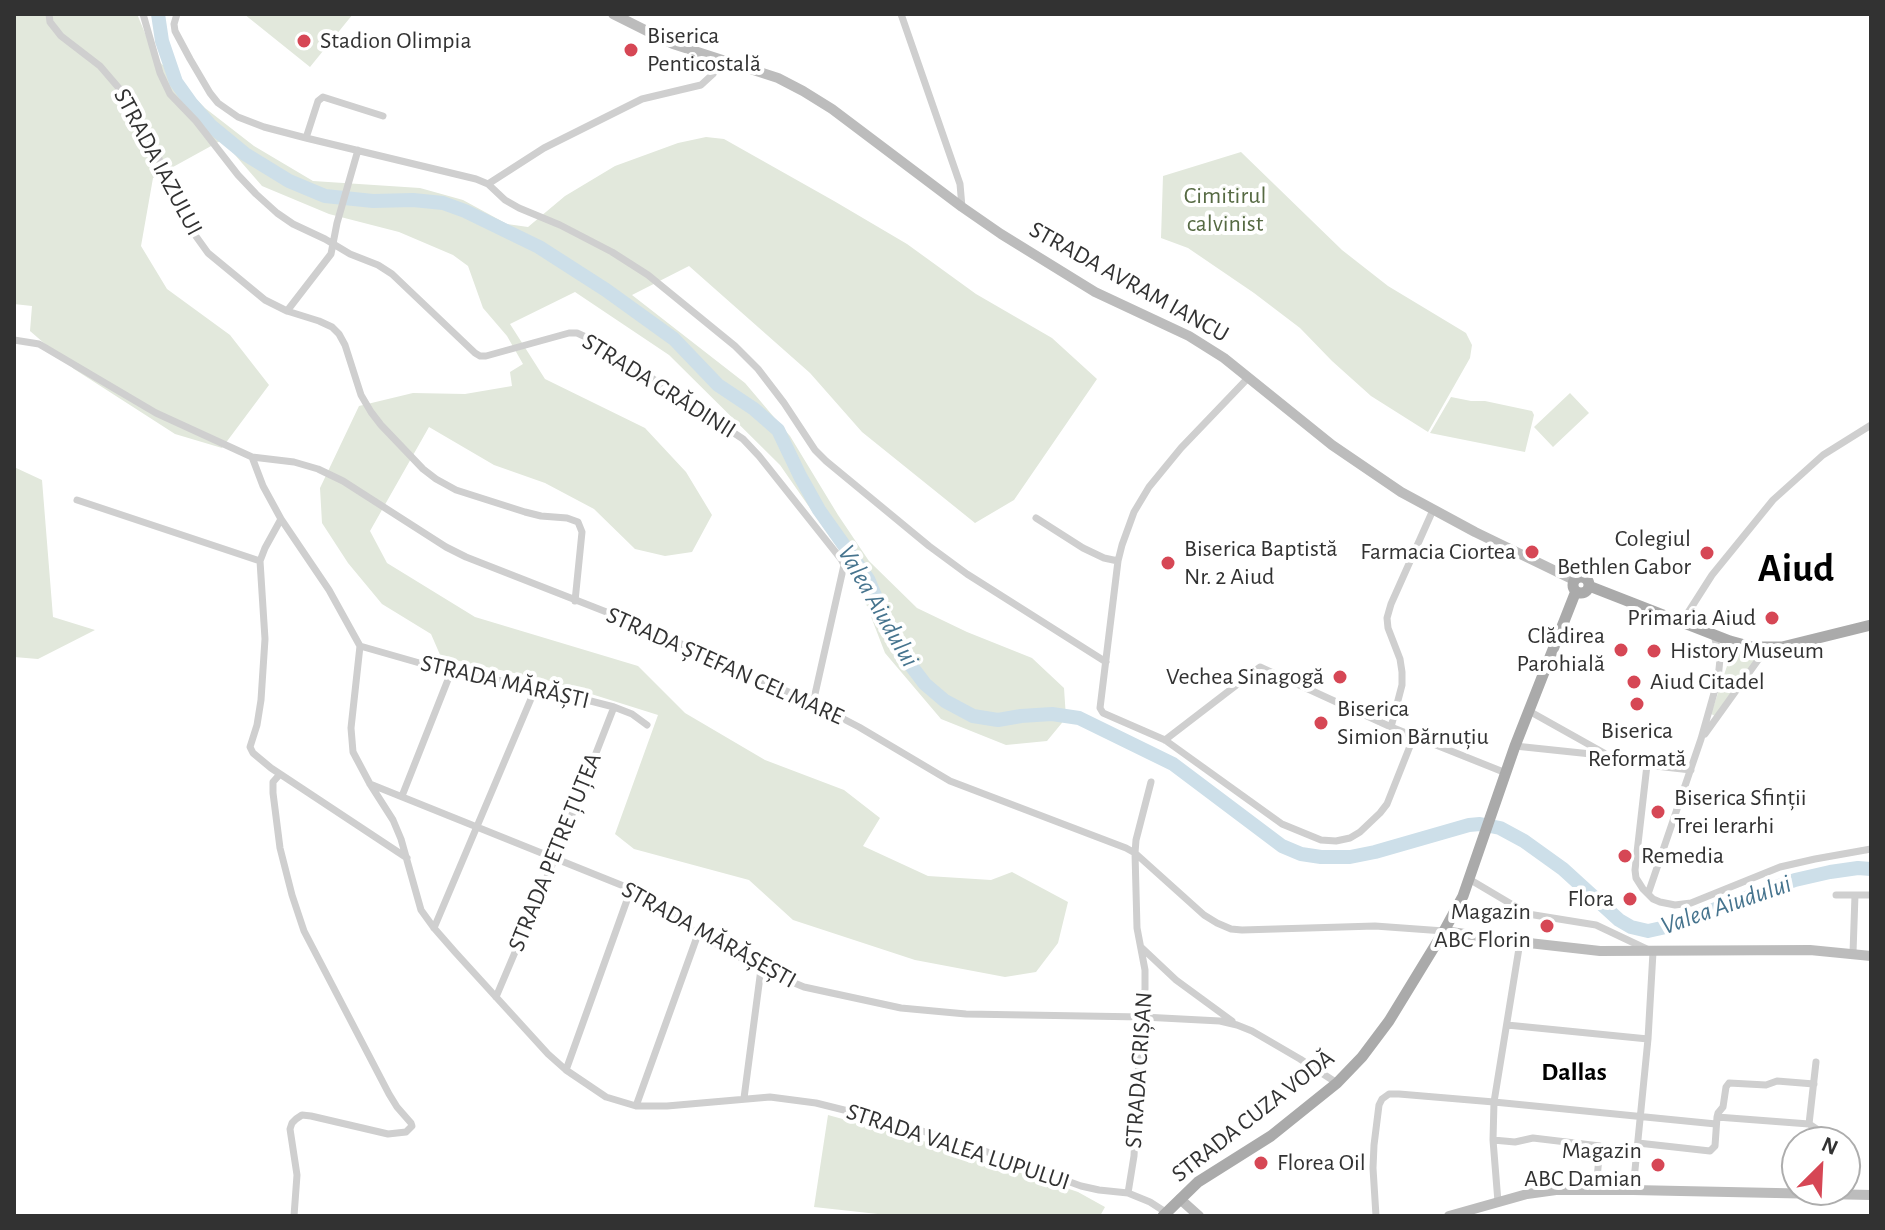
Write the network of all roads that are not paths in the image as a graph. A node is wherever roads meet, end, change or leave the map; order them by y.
1 (49, 14) edge
2 (143, 14) edge
3 (177, 14) edge
4 (613, 14) edge
5 (901, 14) edge
6 (720, 61) junction
7 (383, 116) dead end
8 (306, 138) junction
9 (358, 150) junction
10 (488, 184) junction
11 (962, 207) junction
12 (333, 244) junction
13 (287, 311) junction
14 (14, 340) edge
15 (1249, 377) junction
16 (1871, 425) edge
17 (252, 457) junction
18 (77, 500) dead end
19 (1433, 510) junction
20 (1036, 518) dead end
21 (281, 519) junction
22 (260, 561) junction
23 (1118, 561) junction
24 (1575, 586) junction
25 (575, 601) junction
26 (1682, 622) junction
27 (1871, 625) edge
28 (1714, 635) junction
29 (360, 646) junction
30 (1766, 649) junction
31 (1106, 662) junction
32 (451, 672) junction
33 (536, 687) junction
34 (813, 703) junction
35 (614, 707) junction
36 (1529, 711) junction
37 (647, 725) dead end
38 (1391, 727) junction
39 (1414, 736) junction
40 (1701, 739) junction
41 (1165, 740) junction
42 (1515, 746) junction
43 (1610, 756) junction
44 (1647, 765) junction
45 (1691, 770) junction
46 (1506, 773) junction
47 (280, 774) junction
48 (1151, 782) dead end
49 (370, 784) junction
50 (402, 796) junction
51 (477, 827) junction
52 (1871, 849) edge
53 (1135, 853) junction
54 (407, 858) junction
55 (555, 858) junction
56 (1469, 879) junction
57 (631, 889) junction
58 (1648, 894) junction
59 (1836, 895) dead end
60 (1855, 895) junction
61 (1871, 895) edge
62 (434, 928) junction
63 (1444, 931) junction
64 (698, 934) junction
65 (1520, 942) junction
66 (1141, 947) junction
67 (1653, 952) junction
68 (1853, 953) junction
69 (1871, 956) edge
70 (761, 969) junction
71 (496, 997) junction
72 (1143, 1017) junction
73 (1237, 1025) junction
74 (1507, 1025) junction
75 (1648, 1039) junction
76 (1816, 1062) dead end
77 (566, 1070) junction
78 (1337, 1083) junction
79 (1814, 1084) junction
80 (744, 1098) junction
81 (1494, 1102) junction
82 (636, 1106) junction
83 (1641, 1116) junction
84 (1717, 1120) junction
85 (1809, 1124) junction
86 (1812, 1126) edge
87 (1493, 1140) junction
88 (1638, 1143) junction
89 (1596, 1190) junction
90 (1633, 1190) junction
91 (1781, 1192) edge
92 (1128, 1193) junction
93 (1180, 1199) junction
94 (1498, 1202) junction
95 (1165, 1214) edge
96 (294, 1216) edge
97 (1199, 1216) edge
98 (1376, 1216) edge
99 (1449, 1216) edge

1 - 13 street, STRADA IAZULUI
2 - 12 street, STRADA GRĂDINII
3 - 8 street
4 - 6 main road, STRADA AVRAM IANCU
5 - 11 street
6 - 10 street
6 - 11 main road, STRADA AVRAM IANCU
7 - 8 street
8 - 9 street
9 - 10 street
9 - 12 street
10 - 31 street
11 - 15 main road, STRADA AVRAM IANCU
12 - 13 street
12 - 34 street, STRADA GRĂDINII
13 - 25 street, STRADA IAZULUI
14 - 17 street, STRADA ȘTEFAN CEL MARE
15 - 19 main road, STRADA AVRAM IANCU
15 - 23 street
16 - 26 street
17 - 21 street
17 - 25 street, STRADA ȘTEFAN CEL MARE
18 - 22 street
19 - 24 main road, STRADA AVRAM IANCU
19 - 38 street
20 - 23 street
21 - 22 street
21 - 29 street
22 - 47 street
23 - 31 street
24 - 26 main road
24 - 36 main road, STRADA CUZA VODĂ
25 - 34 street, STRADA ȘTEFAN CEL MARE
26 - 28 main road
27 - 30 main road
28 - 30 main road
28 - 40 street
29 - 32 street, STRADA MĂRĂȘTI
29 - 49 street, STRADA VALEA LUPULUI
30 - 40 street
31 - 41 street
32 - 33 street, STRADA MĂRĂȘTI
32 - 50 street
33 - 35 street, STRADA MĂRĂȘTI
33 - 51 street
34 - 53 street, STRADA ȘTEFAN CEL MARE
35 - 37 street, STRADA MĂRĂȘTI
35 - 55 street, STRADA PETRE ȚUȚEA
36 - 42 main road, STRADA CUZA VODĂ
36 - 43 street
38 - 39 street
38 - 41 street
39 - 41 street
39 - 46 street
40 - 45 street
42 - 43 street
42 - 46 main road, STRADA CUZA VODĂ
43 - 44 street
44 - 45 street
44 - 58 street
45 - 58 street
46 - 56 main road, STRADA CUZA VODĂ
47 - 54 street
47 - 96 street
48 - 53 street, STRADA CRIȘAN
49 - 50 street, STRADA MĂRĂȘEȘTI
49 - 54 street, STRADA VALEA LUPULUI
50 - 51 street, STRADA MĂRĂȘEȘTI
51 - 55 street, STRADA MĂRĂȘEȘTI
51 - 62 street
52 - 58 street
53 - 63 street, STRADA ȘTEFAN CEL MARE
53 - 66 street, STRADA CRIȘAN
54 - 62 street, STRADA VALEA LUPULUI
55 - 57 street, STRADA MĂRĂȘEȘTI
55 - 71 street, STRADA PETRE ȚUȚEA
56 - 63 main road, STRADA CUZA VODĂ
56 - 67 street
57 - 64 street, STRADA MĂRĂȘEȘTI
57 - 77 street
59 - 60 street
60 - 61 street
60 - 68 street
62 - 71 street, STRADA VALEA LUPULUI
63 - 65 main road
63 - 78 main road, STRADA CUZA VODĂ
64 - 70 street, STRADA MĂRĂȘEȘTI
64 - 82 street
65 - 67 main road
65 - 74 street
66 - 72 street, STRADA CRIȘAN
66 - 73 street, STRADA CRIȘAN
67 - 68 main road
67 - 75 street
68 - 69 main road
70 - 72 street, STRADA MĂRĂȘEȘTI
70 - 80 street
71 - 77 street, STRADA VALEA LUPULUI
72 - 73 street, STRADA MĂRĂȘEȘTI
72 - 92 street, STRADA CRIȘAN
73 - 78 street, STRADA MĂRĂȘEȘTI
74 - 75 street
74 - 81 street
75 - 83 street
76 - 79 street
77 - 82 street, STRADA VALEA LUPULUI
78 - 93 main road, STRADA CUZA VODĂ
79 - 84 street
79 - 85 street
80 - 82 street, STRADA VALEA LUPULUI
80 - 92 street, STRADA VALEA LUPULUI
81 - 83 street
81 - 87 street
81 - 98 street
83 - 84 street
83 - 88 street
84 - 85 street
84 - 88 street
85 - 86 street
87 - 89 street
87 - 94 street
88 - 90 street
89 - 90 main road
89 - 94 main road
90 - 91 main road
92 - 95 street, STRADA VALEA LUPULUI
93 - 95 main road, STRADA CUZA VODĂ
93 - 97 main road
94 - 99 main road

